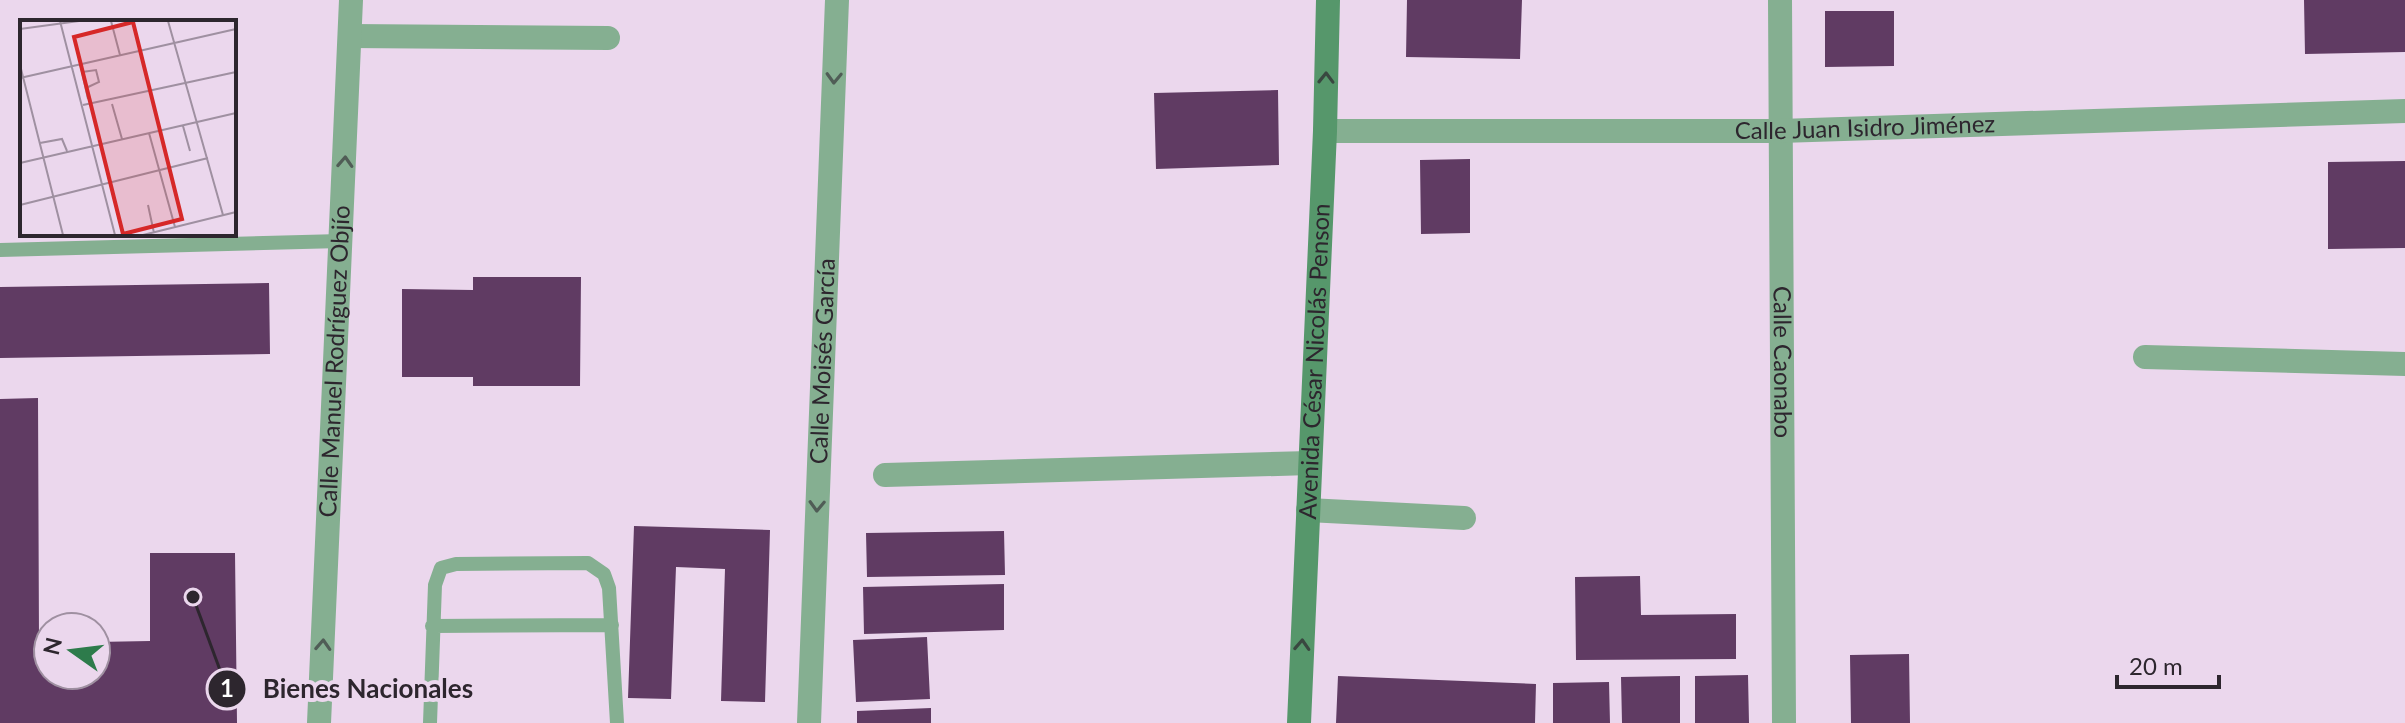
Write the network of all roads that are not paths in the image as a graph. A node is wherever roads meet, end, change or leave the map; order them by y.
1 (351, 0) edge
2 (837, 0) edge
3 (1328, 0) edge
4 (1780, 0) edge
5 (350, 36) junction
6 (608, 38) dead end
7 (2405, 111) edge
8 (1325, 131) junction
9 (1780, 131) junction
10 (341, 241) junction
11 (0, 250) edge
12 (2145, 357) dead end
13 (2405, 364) edge
14 (1310, 463) junction
15 (885, 475) dead end
16 (1308, 510) junction
17 (1464, 518) dead end
18 (612, 625) junction
19 (432, 626) junction
20 (319, 723) edge
21 (430, 723) edge
22 (617, 723) edge
23 (809, 723) edge
24 (1299, 723) edge
25 (1784, 723) edge

1 - 5 street, Calle Manuel Rodríguez Objío
2 -> 23 street, Calle Moisés García
8 -> 3 main road, Avenida César Nicolás Penson
4 - 9 street, Calle Caonabo
5 - 6 street
10 -> 5 street, Calle Manuel Rodríguez Objío
7 - 9 street, Calle Juan Isidro Jiménez
8 - 9 street, Calle Juan Isidro Jiménez
8 - 14 main road, Avenida César Nicolás Penson
9 - 25 street, Calle Caonabo
10 - 11 lane
20 -> 10 street, Calle Manuel Rodríguez Objío
12 - 13 street
14 - 15 street
14 - 16 main road, Avenida César Nicolás Penson
16 - 17 street
24 -> 16 main road, Avenida César Nicolás Penson
18 - 19 lane
18 - 19 lane
18 - 22 lane
19 - 21 lane

